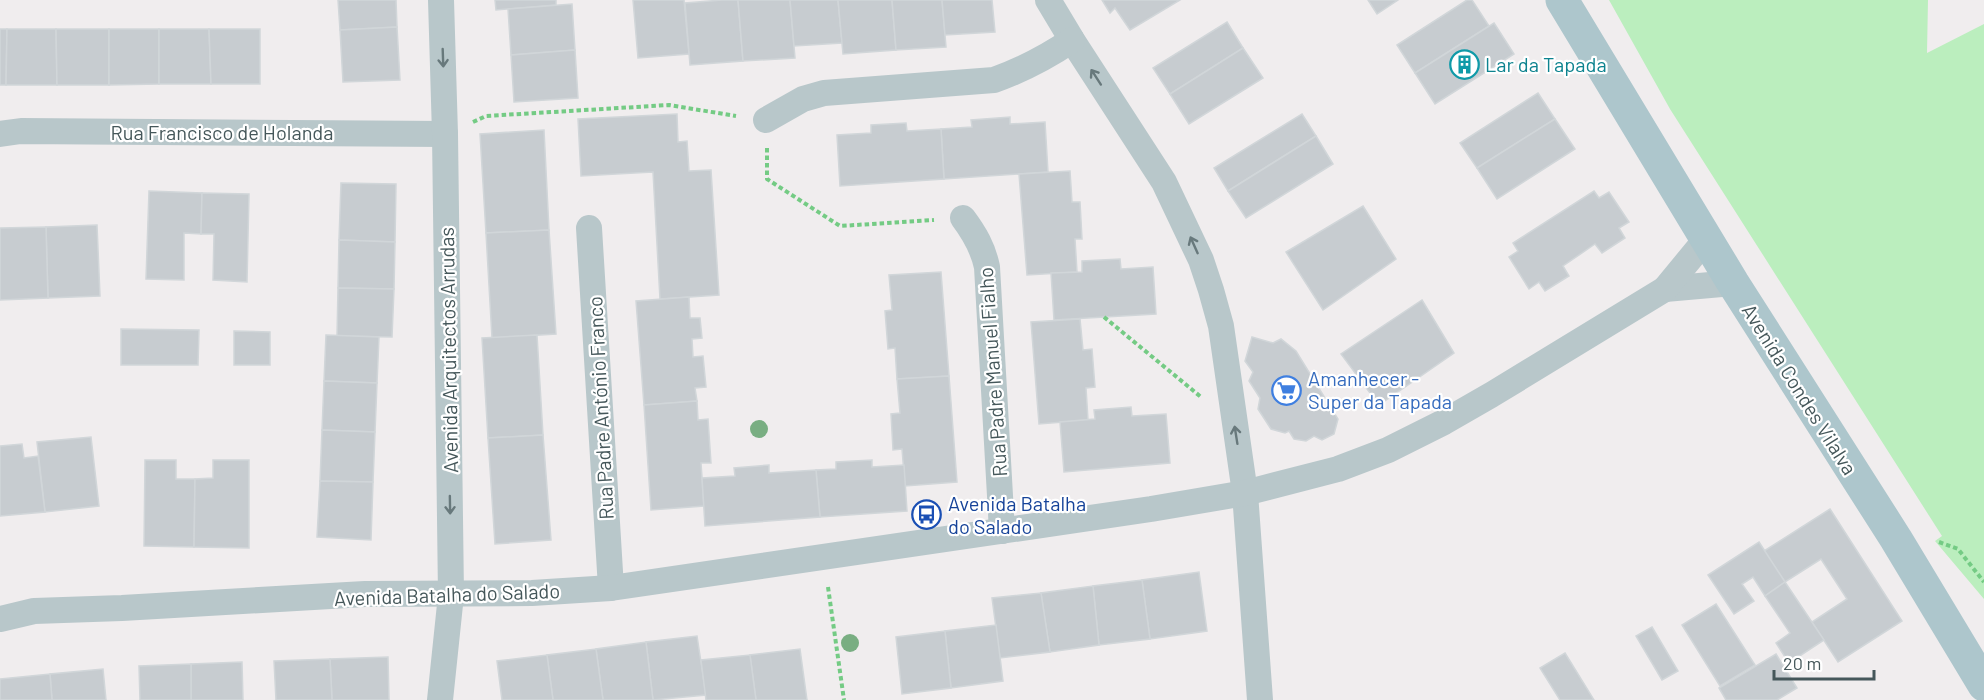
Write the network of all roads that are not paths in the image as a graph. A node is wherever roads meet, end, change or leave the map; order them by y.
1 (441, 0) edge
2 (1048, 0) edge
3 (1562, 0) edge
4 (1072, 40) junction
5 (766, 120) road end
6 (0, 134) edge
7 (445, 134) junction
8 (963, 218) road end
9 (589, 228) dead end
10 (1707, 238) junction
11 (1733, 283) junction
12 (1665, 289) junction
13 (1245, 493) junction
14 (1002, 531) junction
15 (1896, 539) junction
16 (610, 588) junction
17 (451, 595) junction
18 (0, 619) edge
19 (1984, 645) edge
20 (1984, 685) edge
21 (440, 700) edge
22 (1260, 700) edge

1 -> 7 street, Avenida Arquitectos Arrudas
2 - 4 street
3 - 10 main road, Avenida Condes Vilalva
4 - 5 street
13 -> 4 street
6 - 7 street, Rua Francisco de Holanda
7 -> 17 street, Avenida Arquitectos Arrudas
8 - 14 street, Rua Padre Manuel Fialho
9 - 16 street, Rua Padre António Franco
10 - 11 main road, Avenida Condes Vilalva
10 - 12 street, Avenida Batalha do Salado
11 - 12 street, Avenida Batalha do Salado
11 - 15 main road, Avenida Condes Vilalva
12 - 13 street, Avenida Batalha do Salado
13 - 14 street, Avenida Batalha do Salado
13 - 22 street
14 - 16 street, Avenida Batalha do Salado
15 - 19 main road, Avenida Condes Vilalva
15 - 20 main road, Avenida Condes Vilalva
16 - 17 street, Avenida Batalha do Salado
17 - 18 street, Avenida Batalha do Salado
17 - 21 street, Avenida Arquitectos Arrudas

